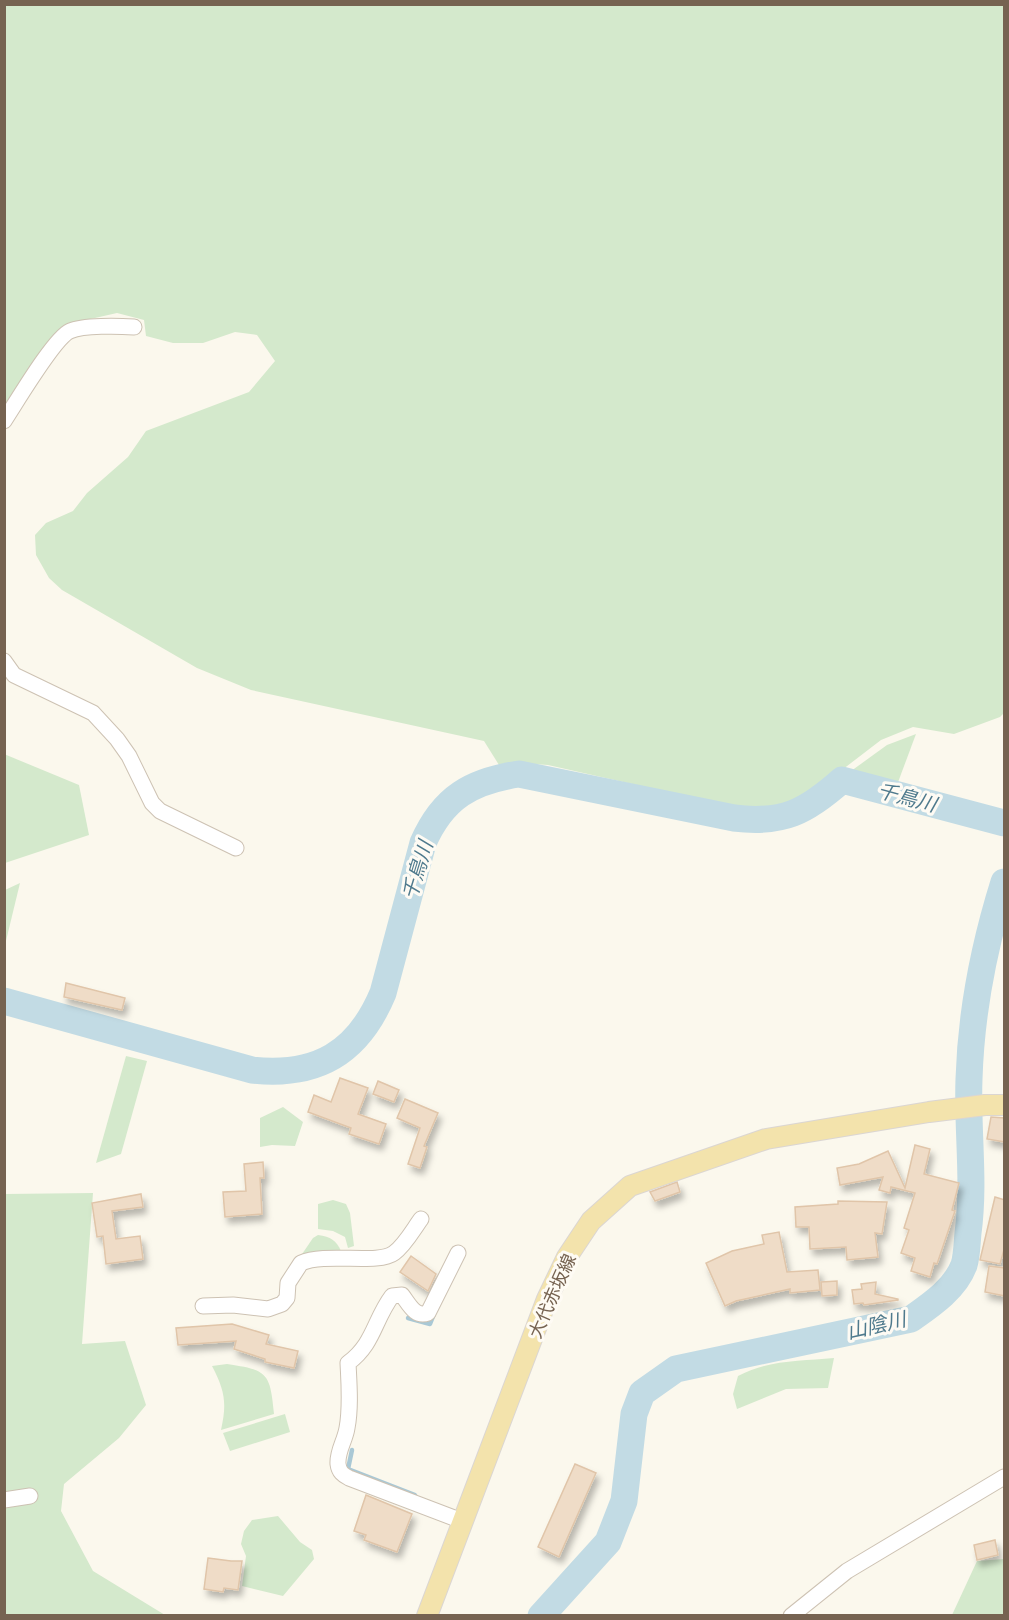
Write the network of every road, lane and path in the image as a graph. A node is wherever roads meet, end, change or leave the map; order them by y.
1 (134, 327) dead end
2 (4, 421) edge
3 (4, 661) edge
4 (236, 848) dead end
5 (1005, 1105) edge
6 (421, 1219) dead end
7 (458, 1253) dead end
8 (203, 1306) dead end
9 (1005, 1478) edge
10 (30, 1496) dead end
11 (4, 1500) edge
12 (462, 1521) junction
13 (428, 1616) edge
14 (791, 1616) edge

1 - 2 street
3 - 4 street
5 - 12 main road, 大代赤坂線
6 - 8 street
7 - 12 street
9 - 14 street
10 - 11 street
12 - 13 main road, 大代赤坂線

